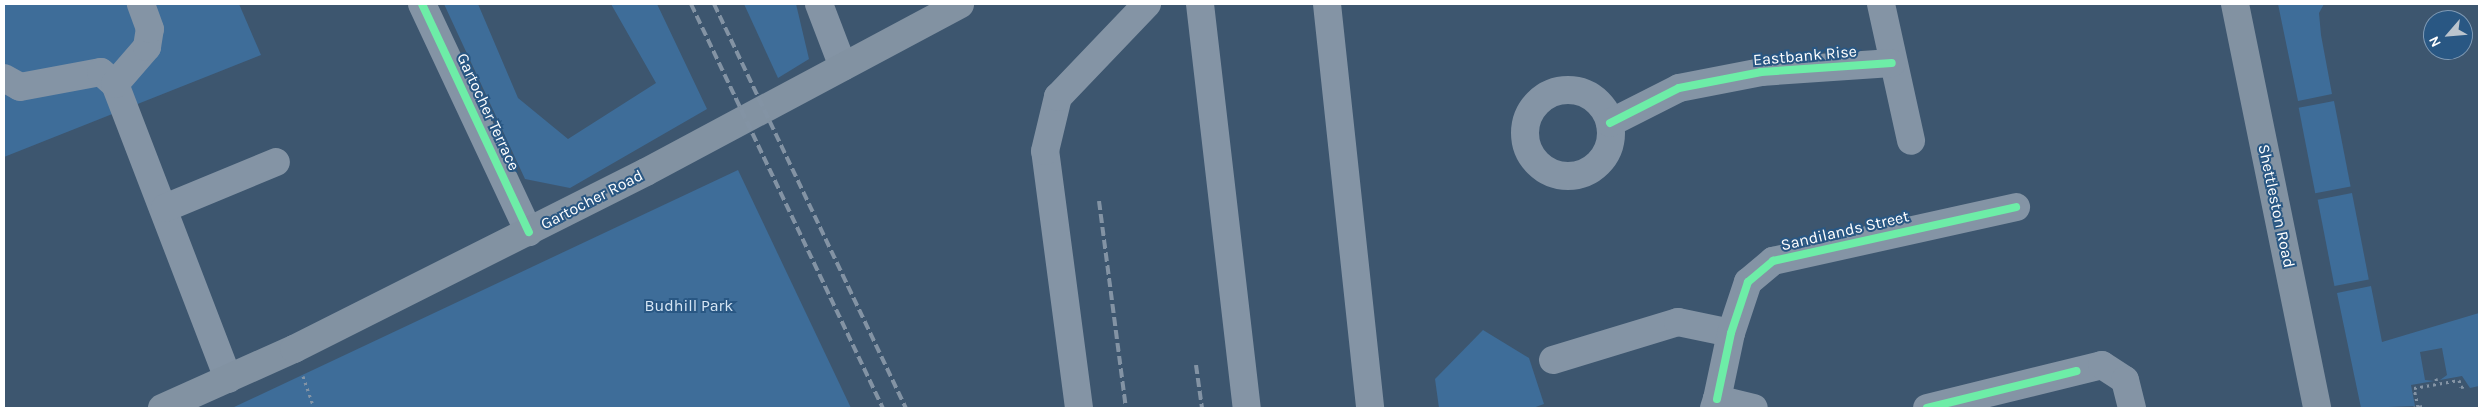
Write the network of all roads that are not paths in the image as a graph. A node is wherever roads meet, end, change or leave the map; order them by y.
1 (141, 4) edge
2 (422, 4) edge
3 (819, 4) edge
4 (960, 4) edge
5 (1147, 4) edge
6 (1200, 4) edge
7 (1327, 4) edge
8 (1881, 4) edge
9 (2235, 4) edge
10 (1892, 63) junction
11 (843, 66) junction
12 (4, 78) edge
13 (115, 84) junction
14 (1610, 123) dead end
15 (1910, 141) dead end
16 (276, 162) dead end
17 (2016, 207) dead end
18 (165, 208) junction
19 (529, 232) junction
20 (1731, 333) junction
21 (1553, 360) dead end
22 (228, 379) junction
23 (1715, 404) edge
24 (162, 408) edge
25 (1079, 408) edge
26 (1247, 408) edge
27 (1370, 408) edge
28 (1754, 408) edge
29 (1927, 408) edge
30 (2132, 408) edge
31 (2317, 408) edge

1 - 13 street
2 - 19 street, Gartocher Terrace
3 - 11 street
4 - 11 main road, Gartocher Road
5 - 25 street
6 - 26 street
7 - 27 street
8 - 10 street
9 - 31 main road, Shettleston Road
10 - 14 street, Eastbank Rise
10 - 15 street
11 - 19 main road, Gartocher Road
12 - 13 street
13 - 18 street
16 - 18 street
17 - 20 street, Sandilands Street
18 - 22 street
19 - 22 main road, Gartocher Road
20 - 21 street
20 - 23 street, Sandilands Street
22 - 24 main road, Gartocher Road
23 - 28 street, Sandilands Street
29 - 30 street

